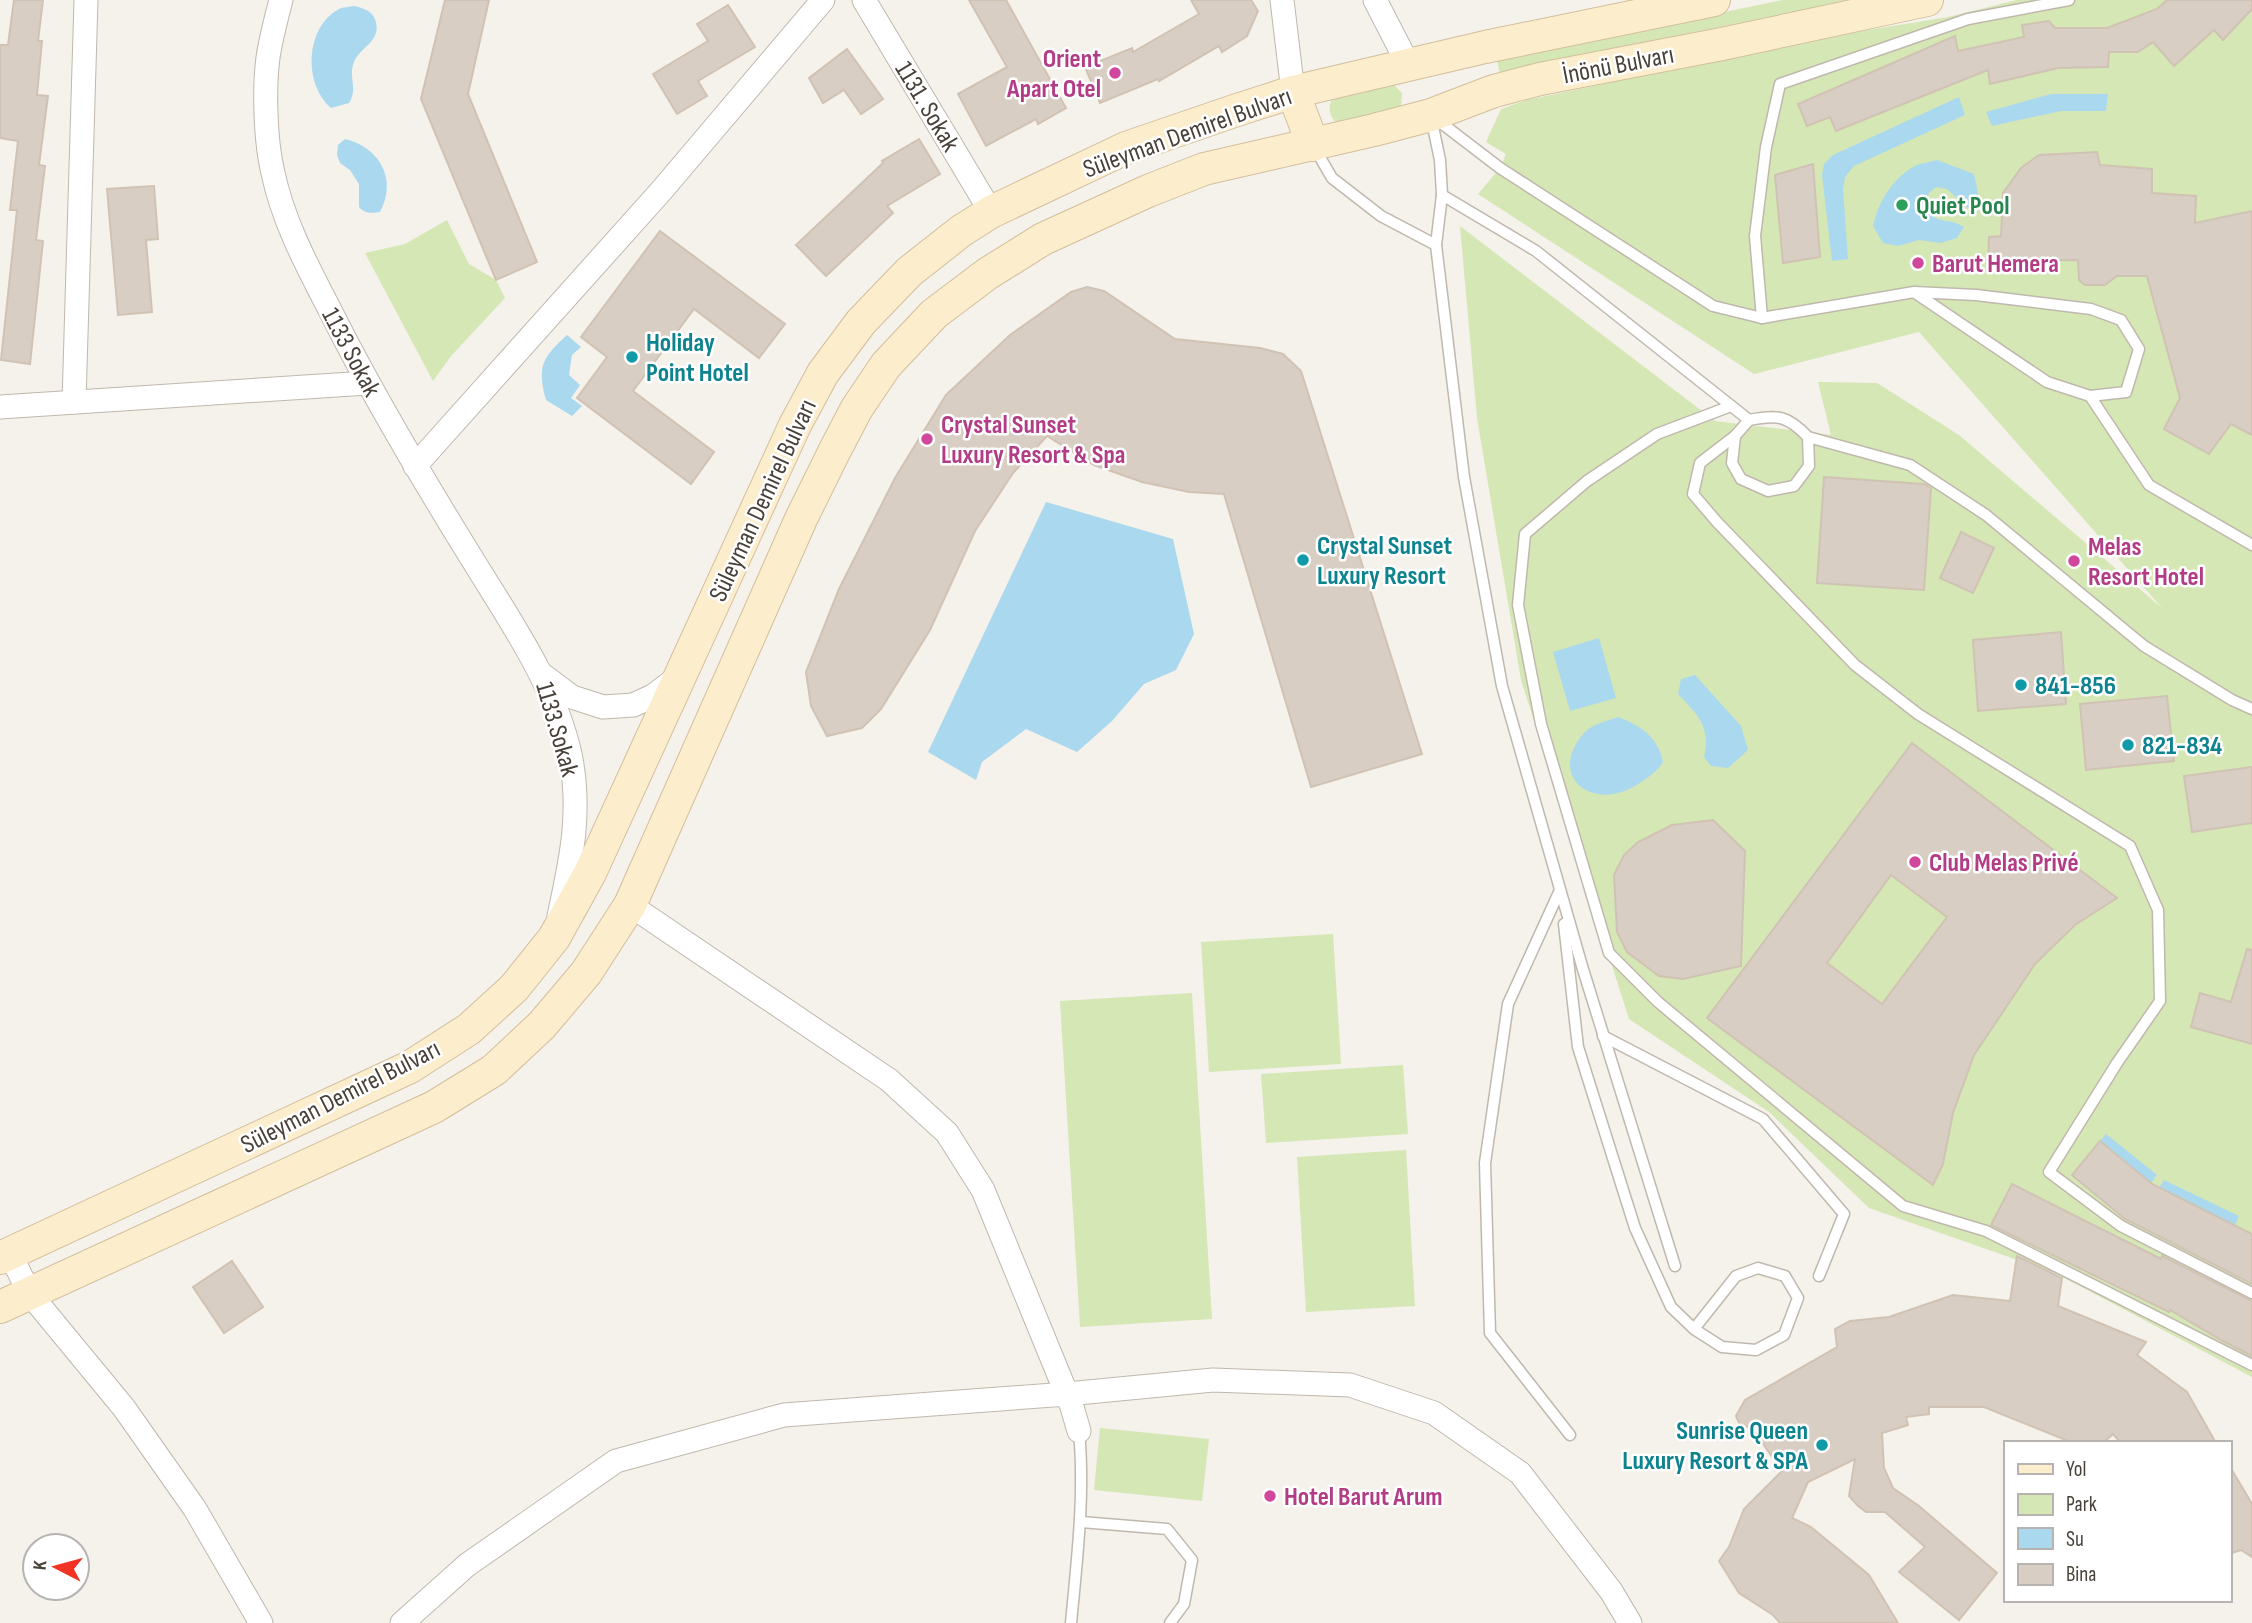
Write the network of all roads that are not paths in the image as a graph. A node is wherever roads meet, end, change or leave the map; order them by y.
1 (86, 0) edge
2 (281, 0) edge
3 (823, 0) edge
4 (864, 0) edge
5 (1282, 0) edge
6 (1375, 0) edge
7 (1714, 0) edge
8 (1927, 0) edge
9 (2069, 0) edge
10 (1409, 66) junction
11 (1293, 92) junction
12 (1431, 115) junction
13 (1313, 145) junction
14 (1442, 195) junction
15 (991, 212) junction
16 (1436, 245) junction
17 (1914, 292) junction
18 (1762, 318) junction
19 (367, 383) junction
20 (2090, 396) junction
21 (75, 402) junction
22 (1731, 406) junction
23 (0, 407) edge
24 (1749, 419) junction
25 (1735, 436) junction
26 (1808, 438) junction
27 (415, 466) junction
28 (2252, 545) edge
29 (539, 671) junction
30 (681, 675) junction
31 (2252, 709) edge
32 (1560, 890) junction
33 (630, 905) junction
34 (554, 938) junction
35 (1603, 1036) junction
36 (5, 1256) edge
37 (1675, 1266) dead end
38 (1819, 1276) dead end
39 (2252, 1293) edge
40 (30, 1294) junction
41 (0, 1307) edge
42 (1694, 1329) junction
43 (2252, 1365) edge
44 (1067, 1394) junction
45 (1079, 1431) joint
46 (1570, 1435) dead end
47 (1081, 1522) junction
48 (261, 1623) edge
49 (401, 1623) edge
50 (1072, 1623) edge
51 (1170, 1623) edge
52 (1630, 1623) edge

1 - 21 street
2 - 19 street, 1133 Sokak
3 - 27 street
4 - 15 street, 1131. Sokak
5 - 11 street
6 - 10 street
7 - 10 main road, Süleyman Demirel Bulvarı
8 - 12 main road, İnönü Bulvarı
9 - 18 lane
10 - 11 main road, Süleyman Demirel Bulvarı
10 - 12 main road
11 - 13 main road
11 - 15 main road, Süleyman Demirel Bulvarı
12 - 13 main road, İnönü Bulvarı
12 - 14 lane
12 - 18 lane
13 - 16 lane
13 - 33 main road, Süleyman Demirel Bulvarı
14 - 16 lane
14 - 22 lane
15 - 30 main road, Süleyman Demirel Bulvarı
16 - 32 lane
17 - 18 lane
17 - 20 lane
17 - 20 lane
19 - 21 street
19 - 27 street, 1133 Sokak
20 - 28 lane
21 - 23 street
22 - 24 lane
22 - 43 lane
24 - 25 lane
24 - 26 lane
25 - 26 lane
25 - 39 lane
26 - 31 lane
27 - 29 street, 1133 Sokak
29 - 30 street, 1133.Sokak
29 - 34 street, 1133.Sokak
30 - 34 main road, Süleyman Demirel Bulvarı
32 - 35 lane
32 - 42 lane
32 - 46 lane
33 - 40 main road, Süleyman Demirel Bulvarı
33 - 44 street
34 - 36 main road, Süleyman Demirel Bulvarı
35 - 37 lane
35 - 38 lane
36 - 40 street
40 - 41 main road, Süleyman Demirel Bulvarı
40 - 48 street
42 - 42 lane
44 - 45 street
44 - 49 street
44 - 52 street
45 - 47 lane
47 - 50 lane
47 - 51 lane

